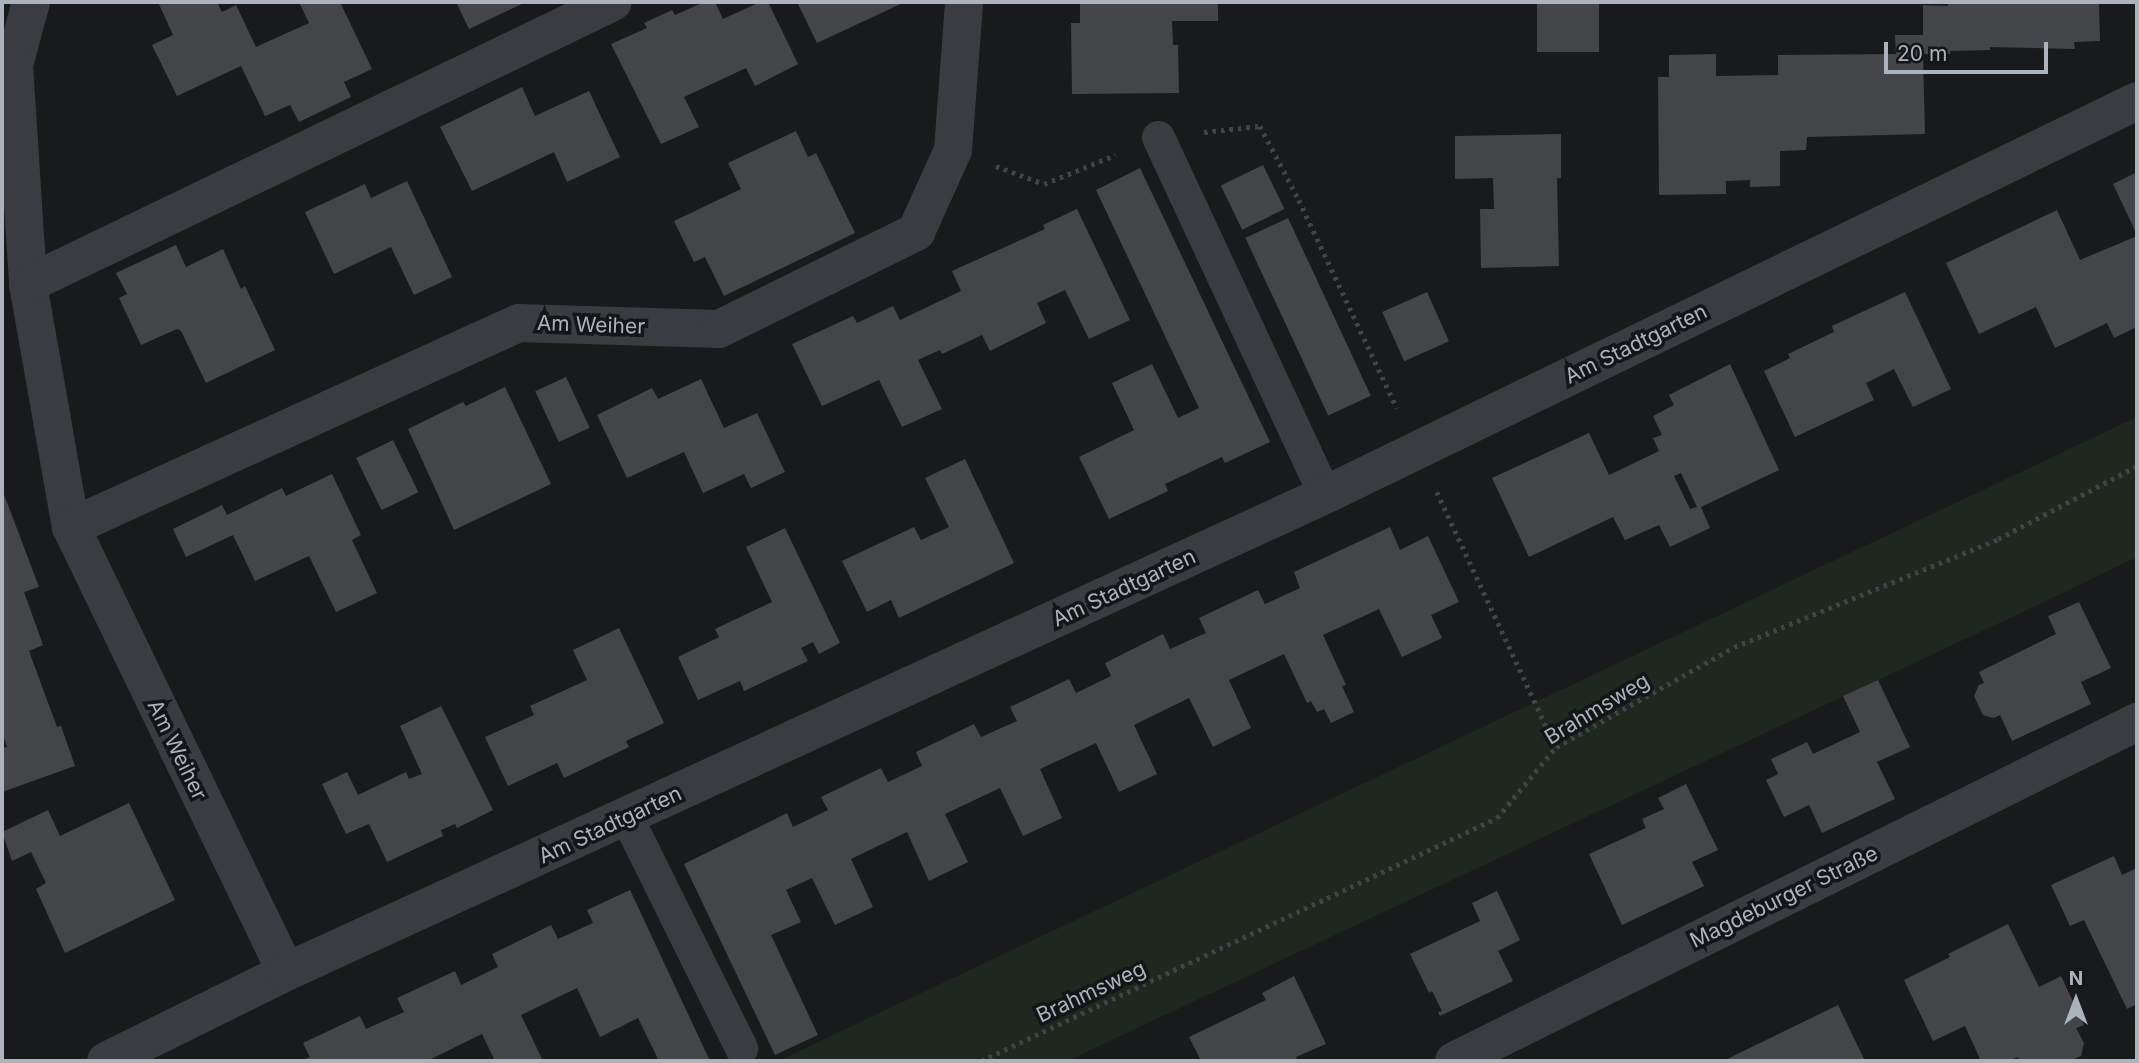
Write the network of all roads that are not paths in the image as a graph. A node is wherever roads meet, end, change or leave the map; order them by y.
1 (31, 2) edge
2 (612, 2) edge
3 (964, 2) edge
4 (2137, 102) edge
5 (1158, 137) road end
6 (28, 284) junction
7 (1325, 495) junction
8 (71, 527) junction
9 (2126, 728) edge
10 (627, 818) junction
11 (286, 972) junction
12 (741, 1048) dead end
13 (106, 1061) edge
14 (1454, 1061) edge

1 - 6 street, Am Weiher
2 - 6 street
3 - 8 street, Am Weiher
4 - 7 street, Am Stadtgarten
5 - 7 lane
6 - 8 street, Am Weiher
7 - 10 street, Am Stadtgarten
8 - 11 street, Am Weiher
9 - 14 street, Magdeburger Straße
10 - 11 street, Am Stadtgarten
10 - 12 lane
11 - 13 street, Am Stadtgarten

